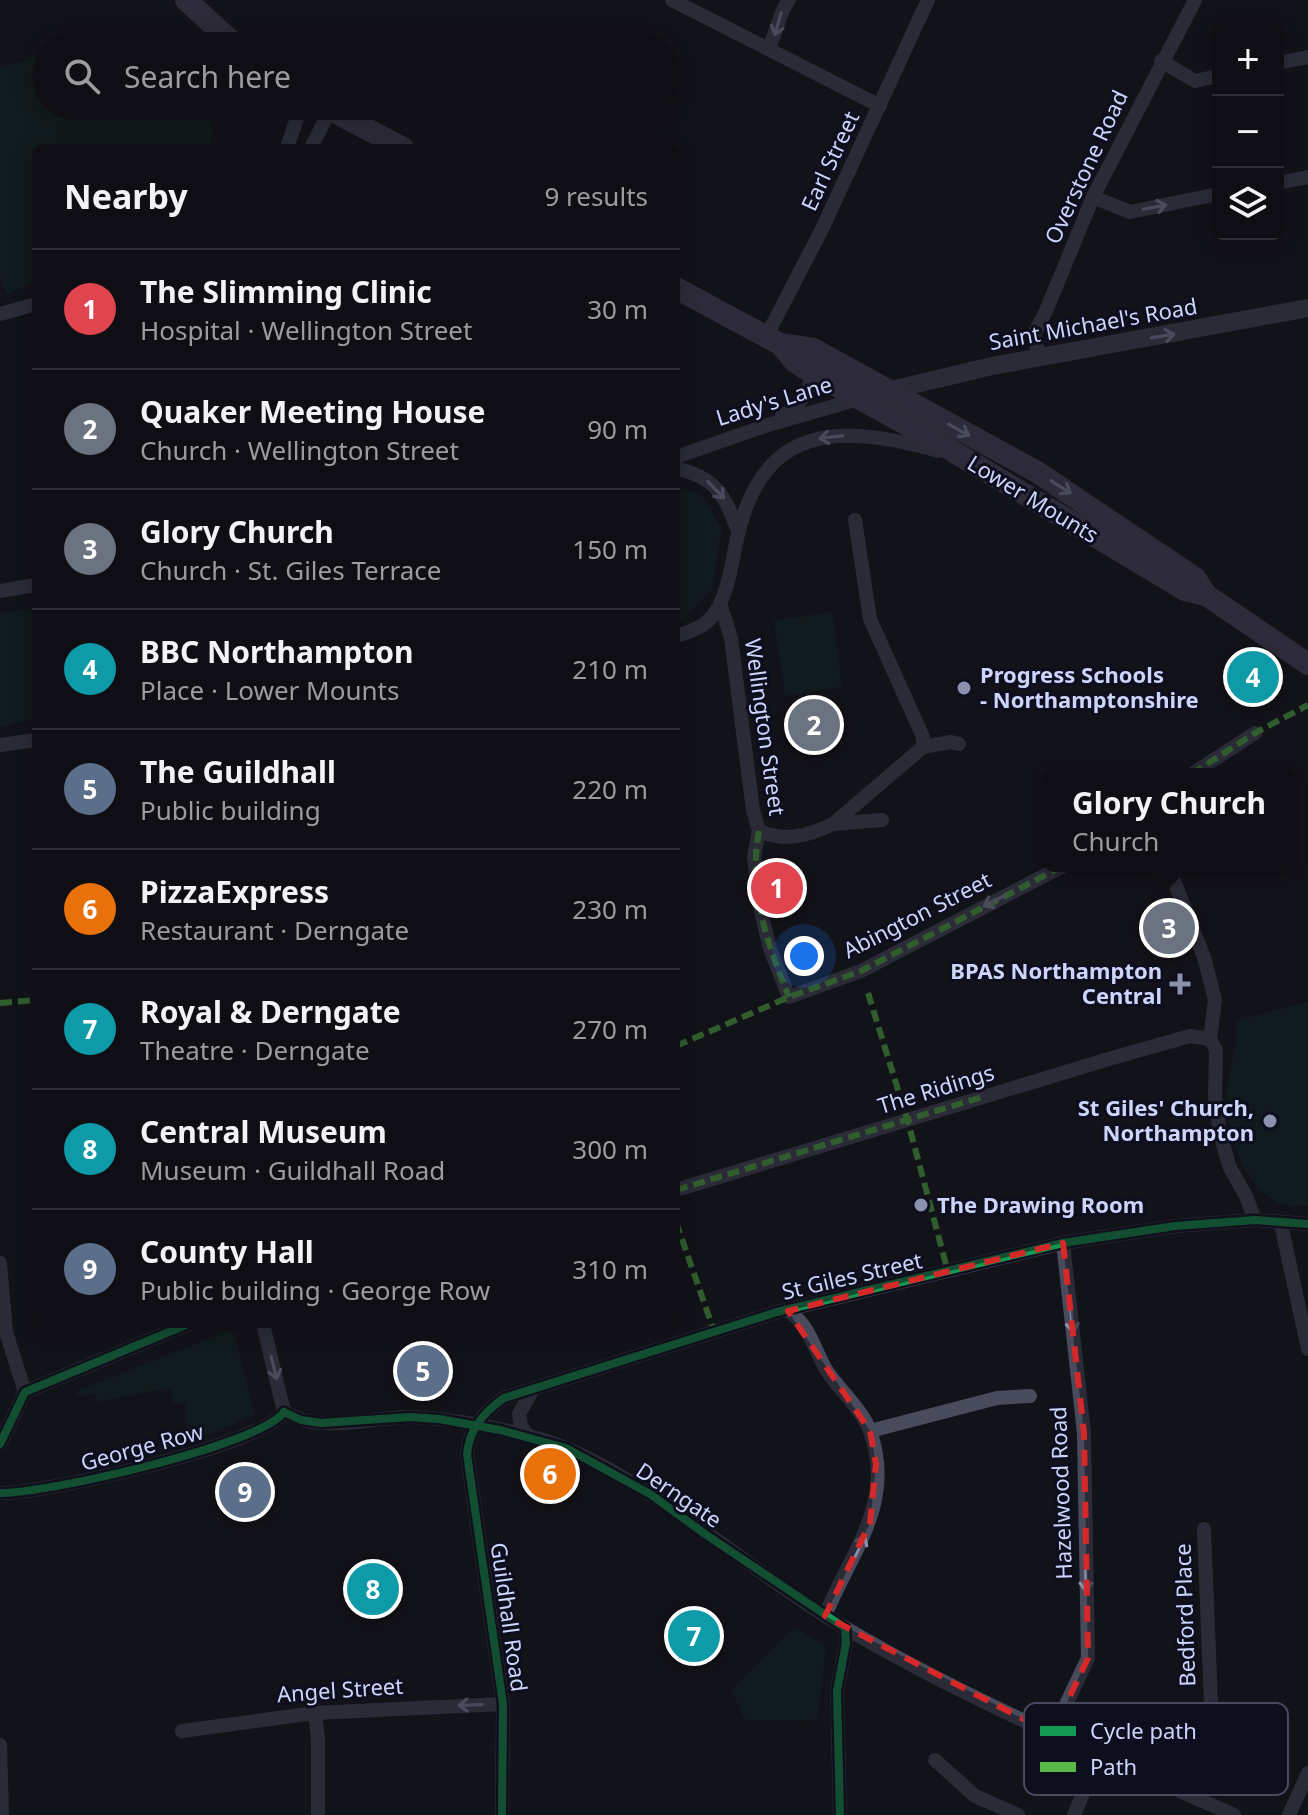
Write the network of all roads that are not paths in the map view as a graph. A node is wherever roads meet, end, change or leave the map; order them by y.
1 (186, 0) edge
2 (672, 0) edge
3 (789, 0) edge
4 (928, 0) edge
5 (1195, 0) edge
6 (225, 32) edge
7 (768, 49) junction
8 (1308, 57) edge
9 (1161, 61) junction
10 (1284, 62) edge
11 (1212, 77) edge
12 (880, 106) junction
13 (296, 120) edge
14 (322, 120) edge
15 (349, 120) edge
16 (288, 144) edge
17 (312, 144) edge
18 (395, 144) edge
19 (1308, 177) edge
20 (1284, 182) edge
21 (1212, 195) edge
22 (1093, 197) junction
23 (680, 290) edge
24 (32, 305) edge
25 (1308, 308) edge
26 (0, 314) edge
27 (773, 340) junction
28 (1039, 357) junction
29 (806, 369) junction
30 (948, 376) junction
31 (887, 391) junction
32 (860, 399) junction
33 (925, 411) junction
34 (768, 425) junction
35 (934, 440) junction
36 (680, 456) edge
37 (964, 458) junction
38 (680, 469) edge
39 (855, 520) dead end
40 (738, 531) junction
41 (32, 586) edge
42 (0, 591) edge
43 (1206, 595) junction
44 (720, 603) junction
45 (680, 635) edge
46 (1308, 664) edge
47 (1255, 733) dead end
48 (32, 741) edge
49 (959, 744) dead end
50 (0, 745) edge
51 (923, 747) junction
52 (1201, 768) edge
53 (882, 820) dead end
54 (833, 824) junction
55 (759, 831) junction
56 (1051, 872) edge
57 (1170, 872) edge
58 (789, 997) joint
59 (1210, 1039) junction
60 (680, 1189) edge
61 (1255, 1220) junction
62 (1281, 1224) junction
63 (1308, 1224) edge
64 (1063, 1243) junction
65 (0, 1263) edge
66 (788, 1311) junction
67 (178, 1328) edge
68 (264, 1328) edge
69 (1308, 1349) edge
70 (532, 1391) junction
71 (25, 1392) junction
72 (1030, 1396) dead end
73 (285, 1411) junction
74 (476, 1426) junction
75 (870, 1431) junction
76 (529, 1438) junction
77 (0, 1444) edge
78 (0, 1493) edge
79 (1204, 1529) dead end
80 (825, 1616) junction
81 (845, 1628) junction
82 (1067, 1703) edge
83 (1211, 1703) edge
84 (503, 1704) junction
85 (315, 1713) junction
86 (1024, 1720) edge
87 (182, 1731) dead end
88 (0, 1745) edge
89 (935, 1760) dead end
90 (1308, 1773) edge
91 (1083, 1795) edge
92 (1190, 1795) edge
93 (2, 1815) edge
94 (318, 1815) edge
95 (502, 1815) edge
96 (840, 1815) edge
97 (1018, 1815) edge
98 (1074, 1815) edge
99 (1234, 1815) edge
100 (1289, 1815) edge

1 - 6 main road
2 - 7 street
3 -> 7 street
4 - 12 street, Earl Street
5 - 9 street, Overstone Road
7 - 12 street
8 - 10 street
9 - 11 street
9 - 22 street, Overstone Road
12 - 27 street, Earl Street
13 - 16 street
14 - 17 street
15 - 18 main road
19 - 20 street
22 -> 21 street
22 - 28 street, Overstone Road
23 - 27 main road
24 - 26 street
28 -> 25 street, Saint Michael's Road
27 - 29 main road, Lower Mounts
27 - 31 main road, Lower Mounts
28 - 30 street, Saint Michael's Road
29 - 32 main road, Lower Mounts
29 - 34 street
30 - 31 street, Saint Michael's Road
30 - 33 street
31 - 32 street, Lady's Lane
31 - 33 main road, Lower Mounts
32 - 34 street, Lady's Lane
32 - 35 main road, Lower Mounts
33 - 35 street
33 -> 43 main road, Lower Mounts
34 - 36 street, Lady's Lane
35 - 37 main road, Lower Mounts
37 -> 40 street
37 - 43 main road, Lower Mounts
38 -> 40 street
39 - 51 street
40 - 44 street
41 - 42 street
43 - 46 main road, Lower Mounts
44 - 45 street
44 - 55 street, Wellington Street
47 - 52 street
48 - 50 street
49 - 51 street
51 - 54 street
53 - 54 street
54 - 55 street
55 - 58 street, Wellington Street
56 -> 58 street, Abington Street
57 - 59 street
59 - 60 street, The Ridings
59 - 61 street
61 - 62 street, St Giles Street
61 - 64 street, St Giles Street
62 - 63 street, St Giles Street
62 - 69 street
64 - 66 street, St Giles Street
64 -> 82 street, Hazelwood Road
65 - 71 street
66 - 70 street, St Giles Street
66 - 75 street
67 - 71 street
68 -> 73 street
70 - 74 street, St Giles Street
70 - 76 street
71 - 77 street
72 - 75 street
73 - 74 street, Derngate
73 - 78 street, George Row
74 - 76 street, Derngate
74 - 84 street, Guildhall Road
80 -> 75 street
76 - 80 street, Derngate
79 - 83 street, Bedford Place
80 - 81 street, Derngate
81 - 86 street, Derngate
81 - 96 street
84 -> 85 street, Angel Street
84 - 95 street, Guildhall Road
85 - 87 street, Angel Street
85 - 94 street
88 - 93 street
89 - 97 street
90 - 100 street
91 - 98 street
92 - 99 street, Derngate

